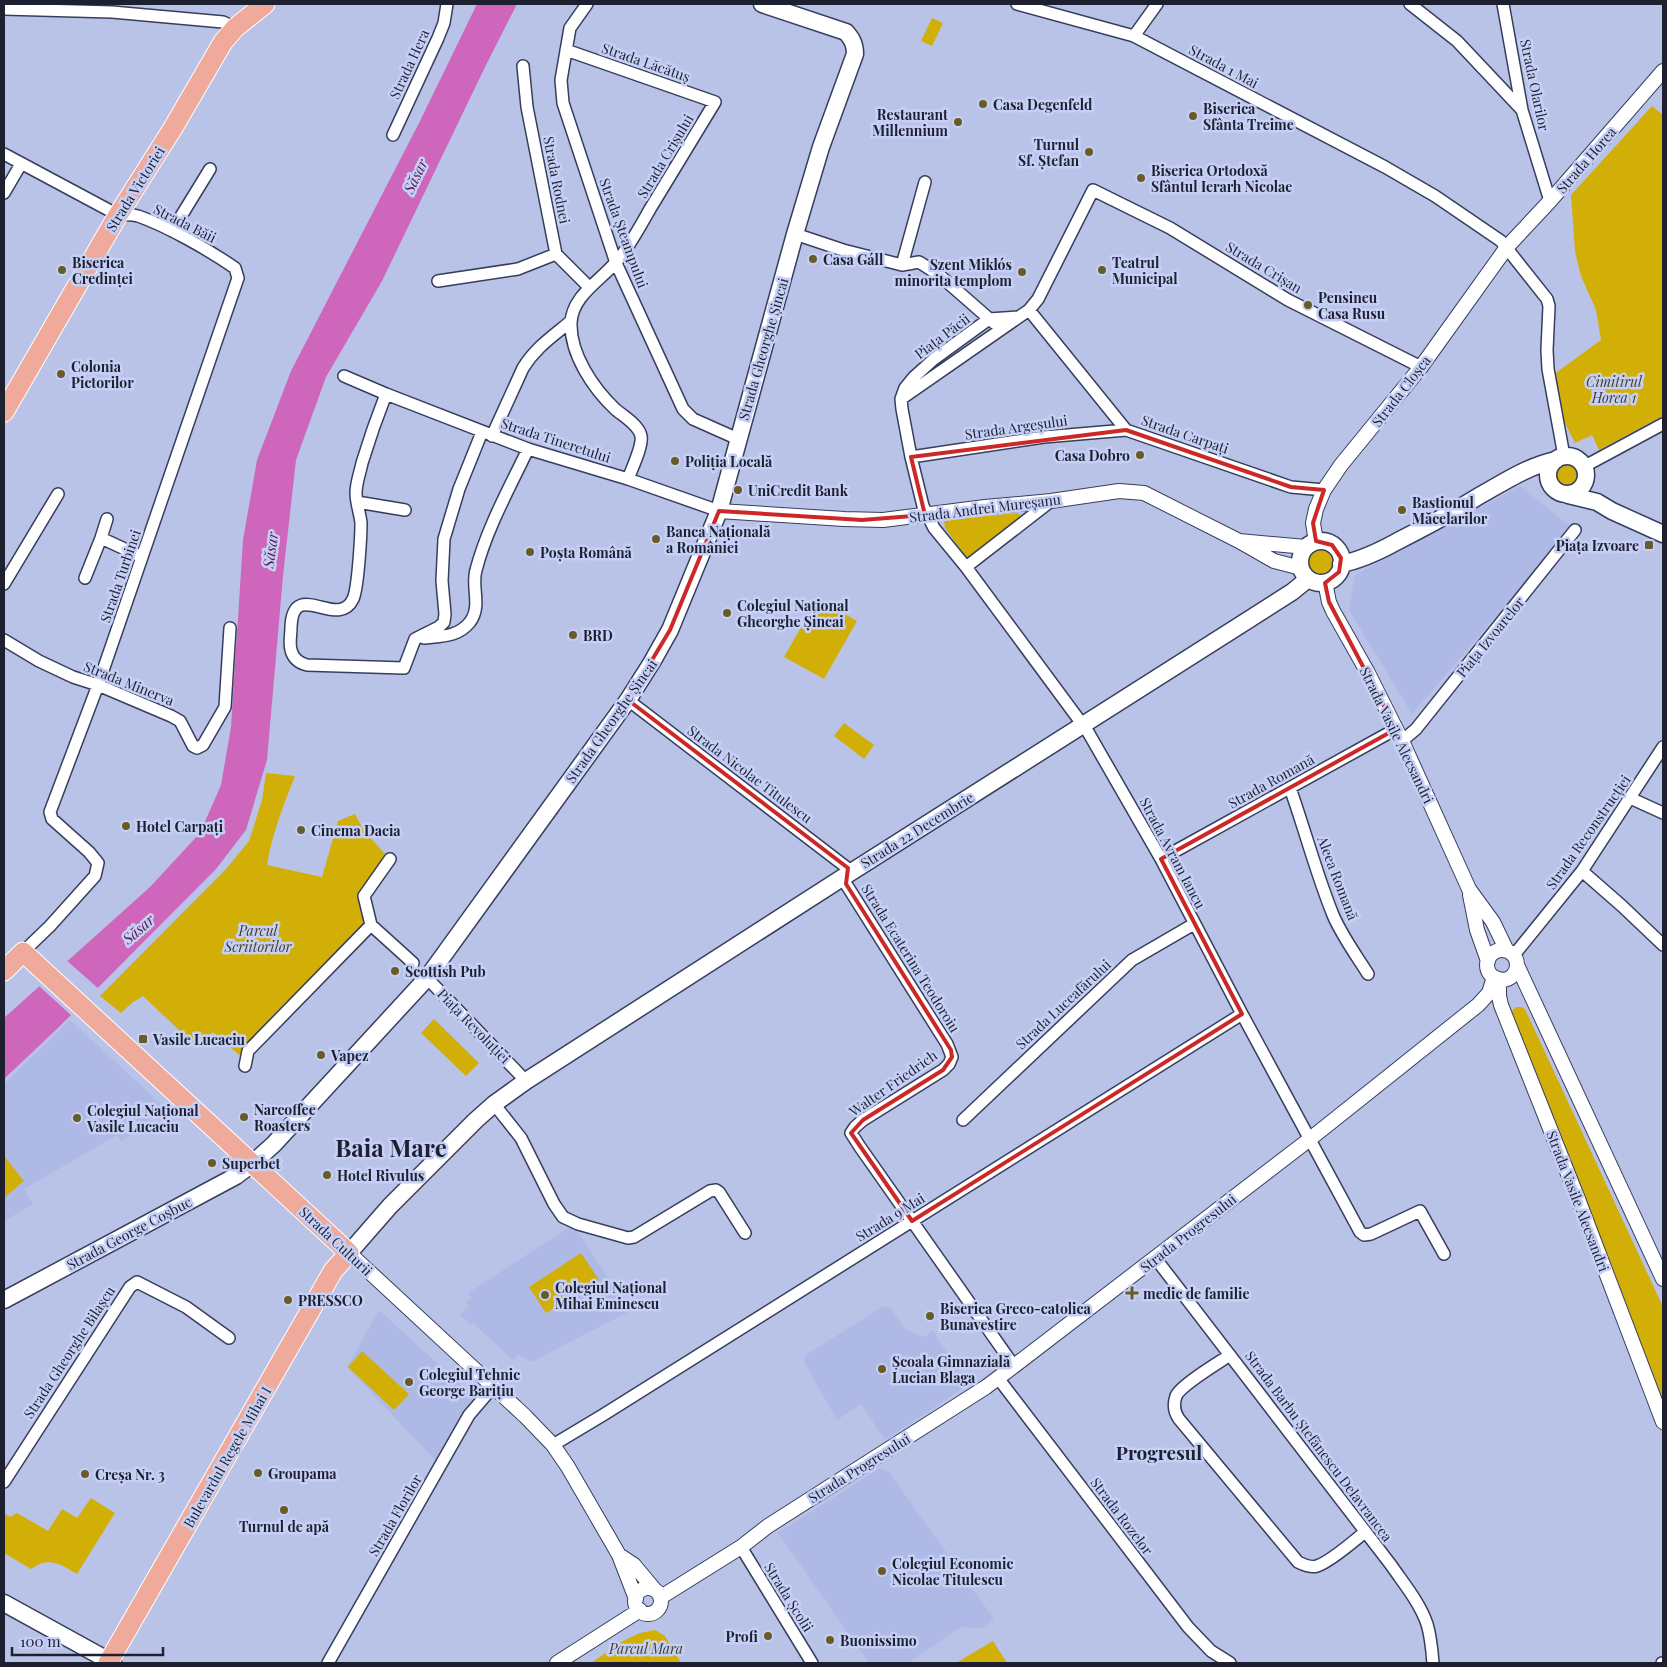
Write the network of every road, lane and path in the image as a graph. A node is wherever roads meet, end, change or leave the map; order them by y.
1 (265, 4) edge
2 (447, 4) edge
3 (587, 4) edge
4 (762, 4) edge
5 (1017, 4) edge
6 (1157, 4) edge
7 (1410, 4) edge
8 (1503, 4) edge
9 (4, 10) edge
10 (235, 28) junction
11 (1134, 36) junction
12 (566, 50) junction
13 (523, 66) dead end
14 (1663, 71) edge
15 (715, 102) joint
16 (1522, 110) junction
17 (393, 136) dead end
18 (4, 154) edge
19 (21, 164) junction
20 (210, 169) dead end
21 (925, 182) dead end
22 (4, 193) edge
23 (1550, 201) junction
24 (118, 215) junction
25 (172, 232) junction
26 (795, 234) junction
27 (1507, 248) junction
28 (556, 254) junction
29 (616, 263) junction
30 (902, 265) junction
31 (235, 268) joint
32 (438, 281) dead end
33 (589, 287) junction
34 (1029, 310) junction
35 (1018, 317) junction
36 (989, 319) junction
37 (571, 321) junction
38 (996, 332) junction
39 (1421, 367) junction
40 (344, 376) dead end
41 (918, 380) junction
42 (386, 394) junction
43 (901, 398) joint
44 (4, 412) edge
45 (1663, 424) edge
46 (1126, 430) junction
47 (487, 434) junction
48 (738, 439) junction
49 (528, 449) junction
50 (910, 457) junction
51 (1560, 458) junction
52 (1586, 471) junction
53 (1516, 475) junction
54 (628, 479) junction
55 (1552, 488) junction
56 (1324, 490) junction
57 (58, 494) dead end
58 (1568, 495) junction
59 (1052, 501) junction
60 (357, 502) junction
61 (1597, 502) junction
62 (405, 510) dead end
63 (719, 511) junction
64 (926, 515) junction
65 (107, 519) dead end
66 (1575, 530) dead end
67 (1663, 534) edge
68 (101, 538) junction
69 (1239, 541) junction
70 (1311, 545) junction
71 (142, 556) junction
72 (1341, 564) junction
73 (966, 567) junction
74 (1305, 573) junction
75 (85, 578) dead end
76 (1325, 582) junction
77 (4, 584) edge
78 (230, 628) dead end
79 (415, 638) junction
80 (4, 640) edge
81 (98, 685) junction
82 (628, 700) junction
83 (1084, 725) junction
84 (1396, 729) junction
85 (1402, 741) junction
86 (1663, 747) edge
87 (1290, 788) junction
88 (1630, 798) junction
89 (1663, 814) edge
90 (390, 859) dead end
91 (1161, 859) junction
92 (1582, 871) junction
93 (845, 876) junction
94 (1469, 889) junction
95 (1194, 924) junction
96 (371, 925) junction
97 (1663, 945) edge
98 (23, 952) junction
99 (1513, 957) junction
100 (1488, 961) junction
101 (413, 963) dead end
102 (4, 972) edge
103 (1368, 974) dead end
104 (428, 978) junction
105 (1496, 978) junction
106 (1242, 1014) junction
107 (952, 1057) joint
108 (245, 1066) dead end
109 (526, 1081) junction
110 (494, 1104) junction
111 (963, 1120) dead end
112 (1310, 1139) junction
113 (252, 1164) junction
114 (912, 1221) junction
115 (745, 1233) dead end
116 (349, 1253) junction
117 (1444, 1254) dead end
118 (1156, 1259) junction
119 (1663, 1279) edge
120 (4, 1300) edge
121 (229, 1338) dead end
122 (1230, 1355) junction
123 (1014, 1366) junction
124 (998, 1378) junction
125 (494, 1387) junction
126 (1660, 1403) edge
127 (1663, 1422) edge
128 (553, 1445) junction
129 (4, 1482) edge
130 (1365, 1532) junction
131 (741, 1547) junction
132 (620, 1555) junction
133 (658, 1593) junction
134 (4, 1603) edge
135 (638, 1605) junction
136 (114, 1663) edge
137 (328, 1663) edge
138 (557, 1663) edge
139 (812, 1663) edge
140 (1230, 1663) edge
141 (1433, 1663) edge

1 - 10 main road, Strada Victoriei
2 - 17 street, Strada Hera
3 - 12 street, Strada Șteampului
4 - 26 main road, Strada Gheorghe Șincai
5 - 11 street, Strada 1 Mai
6 - 11 street
7 - 16 street
8 - 16 street, Strada Olarilor
9 - 10 street
10 - 24 main road, Strada Victoriei
11 - 27 street, Strada 1 Mai
12 - 15 street, Strada Lăcătuș
12 - 29 street, Strada Șteampului
13 - 28 street, Strada Rodnei
14 - 23 street, Strada Horea
15 - 29 street, Strada Crișului
16 - 23 street, Strada Olarilor
18 - 19 street, Strada Băii
19 - 22 street
19 - 24 street, Strada Băii
20 - 25 street
21 - 30 street
23 - 27 street, Strada Horea
24 - 25 street, Strada Băii
24 - 44 main road, Strada Victoriei
25 - 31 street, Strada Băii
26 - 30 street, Piața Păcii
26 - 48 main road, Strada Gheorghe Șincai
27 - 39 street, Strada Cloșca
27 - 51 street, Strada 1 Mai
28 - 32 street
28 - 33 street
29 - 33 street, Strada Crișului
29 - 48 street, Strada Șteampului
30 - 36 street, Piața Păcii
31 - 71 street, Strada Turbinei
33 - 37 street, Strada Crișului
34 - 35 street
34 - 39 street, Strada Crișan
34 - 46 street, Strada Carpați
35 - 36 street, Piața Păcii
35 - 38 street, Piața Păcii
36 - 38 street, Piața Păcii
36 - 41 street, Piața Păcii
37 - 47 street
37 - 54 street
38 - 41 street, Piața Păcii
39 - 56 street, Strada Cloșca
40 - 42 street, Strada Tineretului
41 - 43 street, Piața Păcii
42 - 47 street, Strada Tineretului
42 - 60 street
43 - 50 street, Strada Avram Iancu
45 - 52 street
46 - 50 street, Strada Argeșului
46 - 56 street, Strada Carpați
47 - 49 street, Strada Tineretului
47 - 79 street
48 - 63 main road, Strada Gheorghe Șincai
49 - 54 street, Strada Tineretului
49 - 79 street
50 - 64 street, Strada Avram Iancu
51 - 52 main road
51 - 53 main road
51 - 55 main road
52 - 58 main road
52 - 61 main road
53 - 55 main road
53 - 72 main road
54 - 63 street, Strada Tineretului
55 - 58 main road
56 - 70 street, Strada Cloșca
57 - 77 street
58 - 61 main road
59 - 64 street, Strada Andrei Mureșanu
59 - 69 street, Strada Andrei Mureșanu
59 - 73 street
60 - 62 street
60 - 79 street
61 - 67 main road
63 - 64 street, Strada Andrei Mureșanu
63 - 82 main road, Strada Gheorghe Șincai
64 - 73 street, Strada Avram Iancu
65 - 68 street
66 - 85 street, Piața Izvoarelor
68 - 71 street
68 - 75 street
69 - 70 street, Strada Andrei Mureșanu
69 - 74 street, Strada Andrei Mureșanu
70 - 72 main road
70 - 74 main road
71 - 81 street, Strada Turbinei
72 - 76 main road
73 - 83 street, Strada Avram Iancu
74 - 76 main road
74 - 83 main road, Strada 22 Decembrie
76 - 84 street, Strada Vasile Alecsandri
78 - 81 street, Strada Minerva
80 - 81 street, Strada Minerva
81 - 98 street, Strada Turbinei
82 - 93 street, Strada Nicolae Titulescu
82 - 104 main road, Strada Gheorghe Șincai
83 - 91 street, Strada Avram Iancu
83 - 93 main road, Strada 22 Decembrie
84 - 85 street, Strada Vasile Alecsandri
84 - 87 street, Strada Romană
85 - 94 street, Strada Vasile Alecsandri
86 - 88 street, Strada Reconstrucției
87 - 91 street, Strada Romană
87 - 103 street, Aleea Romană
88 - 89 street
88 - 92 street, Strada Reconstrucției
90 - 96 street
91 - 95 street, Strada Avram Iancu
92 - 97 street
92 - 99 street, Strada Reconstrucției
93 - 107 street, Strada Ecaterina Teodoroiu
93 - 109 main road, Strada 22 Decembrie
94 - 99 street, Strada Vasile Alecsandri
94 - 100 street, Strada Vasile Alecsandri
95 - 106 street, Strada Avram Iancu
95 - 111 street, Strada Luceafărului
96 - 101 street
96 - 108 street
98 - 102 main road
98 - 113 main road, Strada Culturii
99 - 100 street
99 - 105 street
99 - 119 street, Strada Vasile Alecsandri
100 - 105 street
104 - 109 street, Piața Revoluției
104 - 113 main road, Piața Revoluției
105 - 112 street, Strada Progresului
105 - 126 street, Strada Vasile Alecsandri
106 - 112 street, Strada Avram Iancu
106 - 114 street, Strada 9 Mai
107 - 114 street, Walter Friedrich
109 - 110 main road
110 - 115 street
110 - 116 main road
112 - 117 street, Strada Avram Iancu
112 - 118 street, Strada Progresului
113 - 116 main road, Strada Culturii
113 - 120 main road, Strada George Coșbuc
114 - 123 street
114 - 128 street, Strada 9 Mai
116 - 125 street, Strada Culturii
116 - 136 main road, Bulevardul Regele Mihai I
118 - 122 street, Strada Barbu Ștefănescu Delavrancea
118 - 123 street, Strada Progresului
121 - 129 street, Strada Gheorghe Bilașcu
122 - 130 street, Strada Barbu Ștefănescu Delavrancea
122 - 130 street
123 - 124 street, Strada Progresului
124 - 131 street, Strada Progresului
124 - 140 street, Strada Rozelor
125 - 128 street, Strada Culturii
125 - 137 street, Strada Florilor
126 - 127 street, Strada Vasile Alecsandri
128 - 132 street, Strada Culturii
130 - 141 street, Strada Barbu Ștefănescu Delavrancea
131 - 133 street, Strada Progresului
131 - 139 street, Strada Școlii
132 - 133 street, Strada Culturii
132 - 135 street, Strada Culturii
133 - 135 street, Strada Progresului
133 - 135 street, Strada Progresului
134 - 136 main road
135 - 138 street, Strada Progresului

